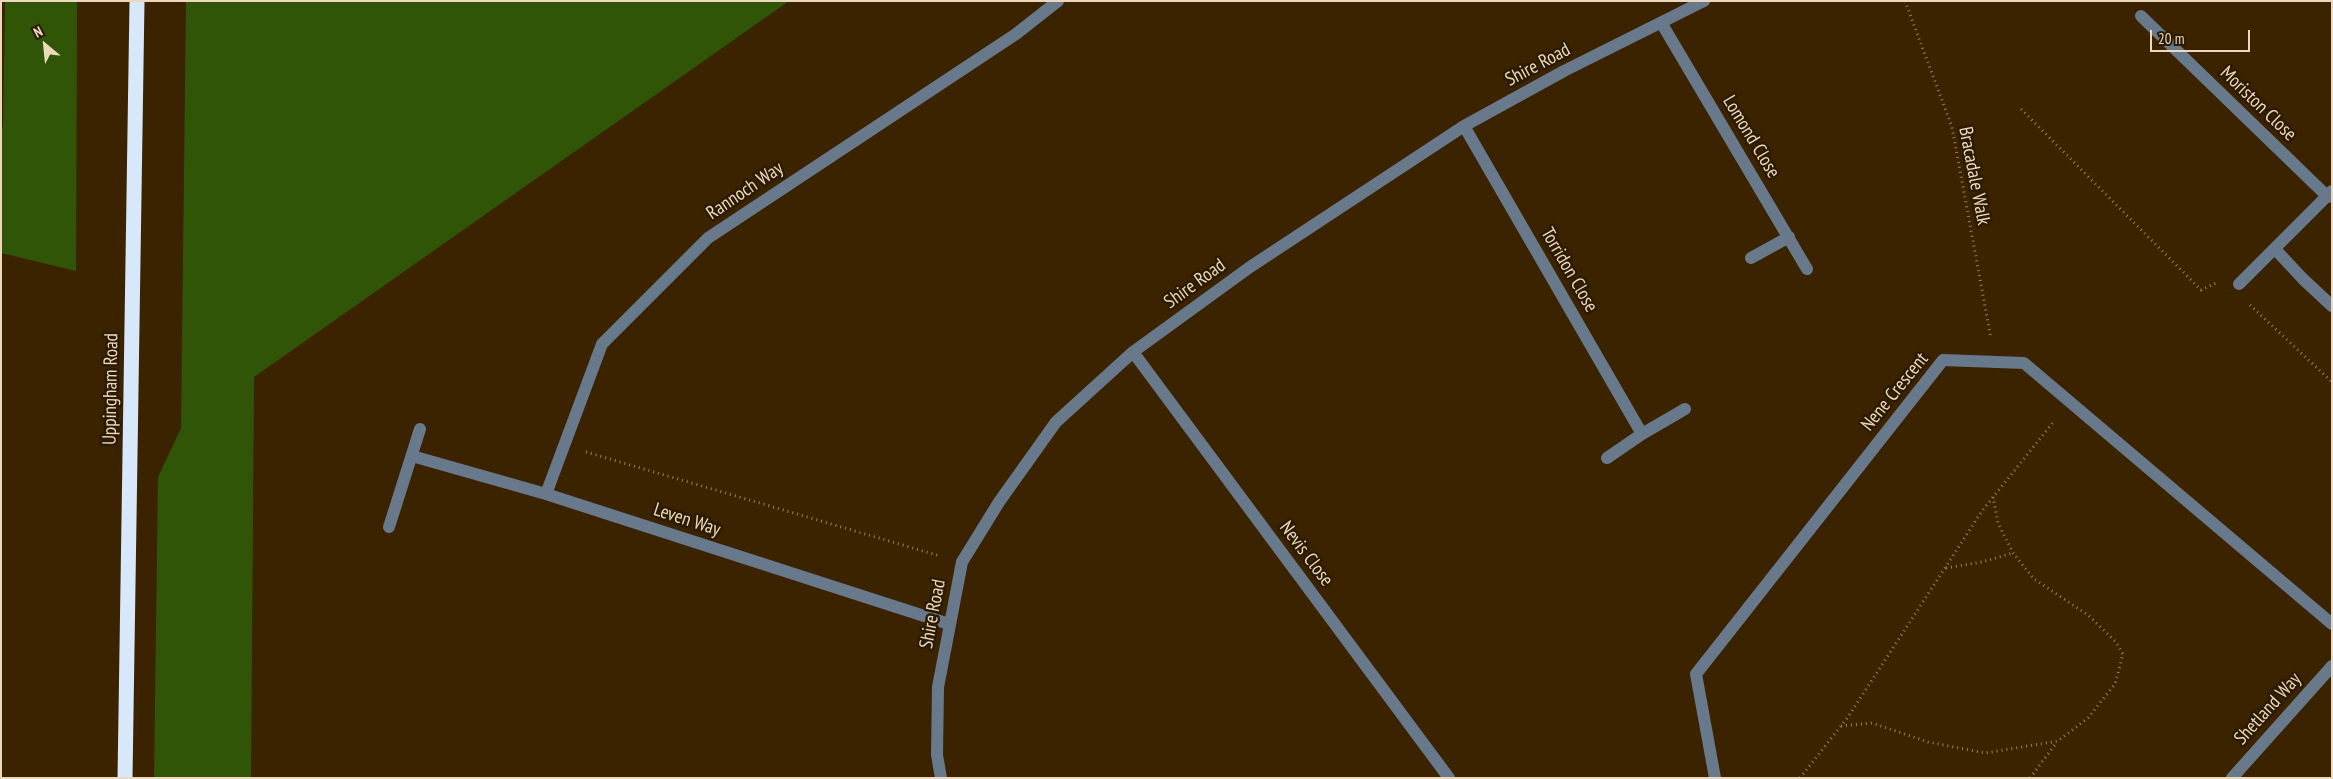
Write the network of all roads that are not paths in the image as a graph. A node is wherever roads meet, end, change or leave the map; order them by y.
1 (137, 1) edge
2 (1058, 1) edge
3 (1704, 1) edge
4 (2141, 16) dead end
5 (1662, 24) junction
6 (1464, 126) junction
7 (2330, 194) edge
8 (1789, 237) junction
9 (2275, 249) junction
10 (1751, 258) dead end
11 (1808, 269) dead end
12 (2239, 284) road end
13 (2332, 306) edge
14 (1133, 352) junction
15 (1685, 409) dead end
16 (420, 429) dead end
17 (1642, 434) junction
18 (412, 456) junction
19 (1607, 458) dead end
20 (546, 494) junction
21 (389, 527) dead end
22 (949, 624) junction
23 (2332, 624) edge
24 (2332, 666) edge
25 (125, 778) edge
26 (941, 778) edge
27 (1449, 778) edge
28 (1714, 778) edge
29 (2232, 778) edge

1 - 25 highway, Uppingham Road
2 - 20 street, Rannoch Way
3 - 5 street, Shire Road
4 - 7 street, Moriston Close
5 - 6 street, Shire Road
5 - 8 street, Lomond Close
6 - 14 street, Shire Road
6 - 17 street, Torridon Close
7 - 9 street, Moriston Close
8 - 10 street
8 - 11 street, Lomond Close
9 - 12 street, Moriston Close
9 - 13 street
14 - 22 street, Shire Road
14 - 27 street, Nevis Close
15 - 17 street
16 - 18 street
17 - 19 street
18 - 20 street, Leven Way
18 - 21 street
20 - 22 street, Leven Way
22 - 26 street, Shire Road
23 - 28 street, Nene Crescent
24 - 29 street, Shetland Way

